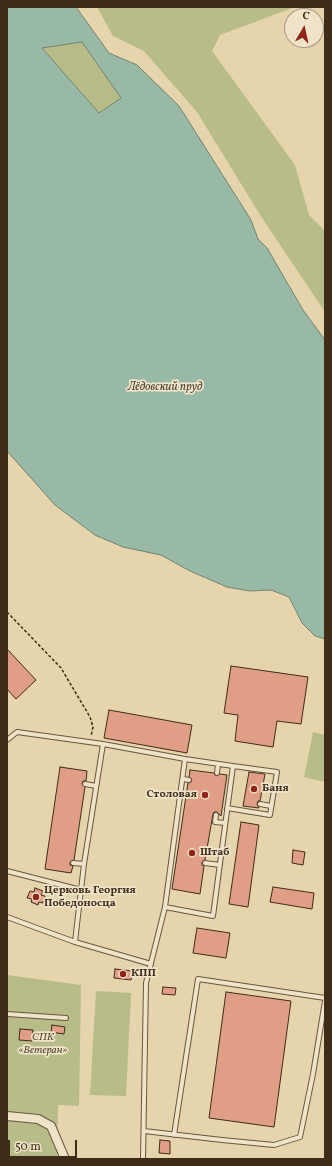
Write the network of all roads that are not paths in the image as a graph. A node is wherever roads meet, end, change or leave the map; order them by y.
1 (7, 740) edge
2 (103, 744) junction
3 (185, 759) junction
4 (218, 764) junction
5 (233, 766) junction
6 (217, 773) dead end
7 (183, 779) junction
8 (189, 780) dead end
9 (85, 784) dead end
10 (96, 786) junction
11 (260, 804) dead end
12 (271, 806) junction
13 (227, 808) junction
14 (216, 815) dead end
15 (225, 824) junction
16 (73, 863) dead end
17 (205, 863) dead end
18 (84, 864) junction
19 (220, 865) junction
20 (7, 871) edge
21 (81, 890) junction
22 (165, 907) junction
23 (7, 917) edge
24 (75, 942) junction
25 (151, 964) junction
26 (325, 998) edge
27 (325, 1001) edge
28 (7, 1014) edge
29 (66, 1018) dead end
30 (7, 1116) edge
31 (144, 1130) junction
32 (174, 1135) junction
33 (64, 1159) edge
34 (143, 1159) edge

1 - 2 lane
2 - 3 lane
2 - 10 lane
3 - 4 lane
3 - 7 lane
4 - 5 lane
4 - 6 lane
5 - 12 lane
5 - 13 lane
7 - 8 lane
7 - 22 lane
9 - 10 lane
10 - 18 lane
11 - 12 lane
12 - 13 lane
13 - 15 lane
14 - 15 lane
15 - 19 lane
16 - 18 lane
17 - 19 lane
18 - 21 lane
19 - 22 lane
20 - 21 lane
21 - 24 lane
22 - 25 lane
23 - 24 lane
24 - 25 lane
25 - 31 lane
26 - 32 lane
27 - 32 lane
28 - 29 lane
30 - 33 street
31 - 32 lane
31 - 34 lane

